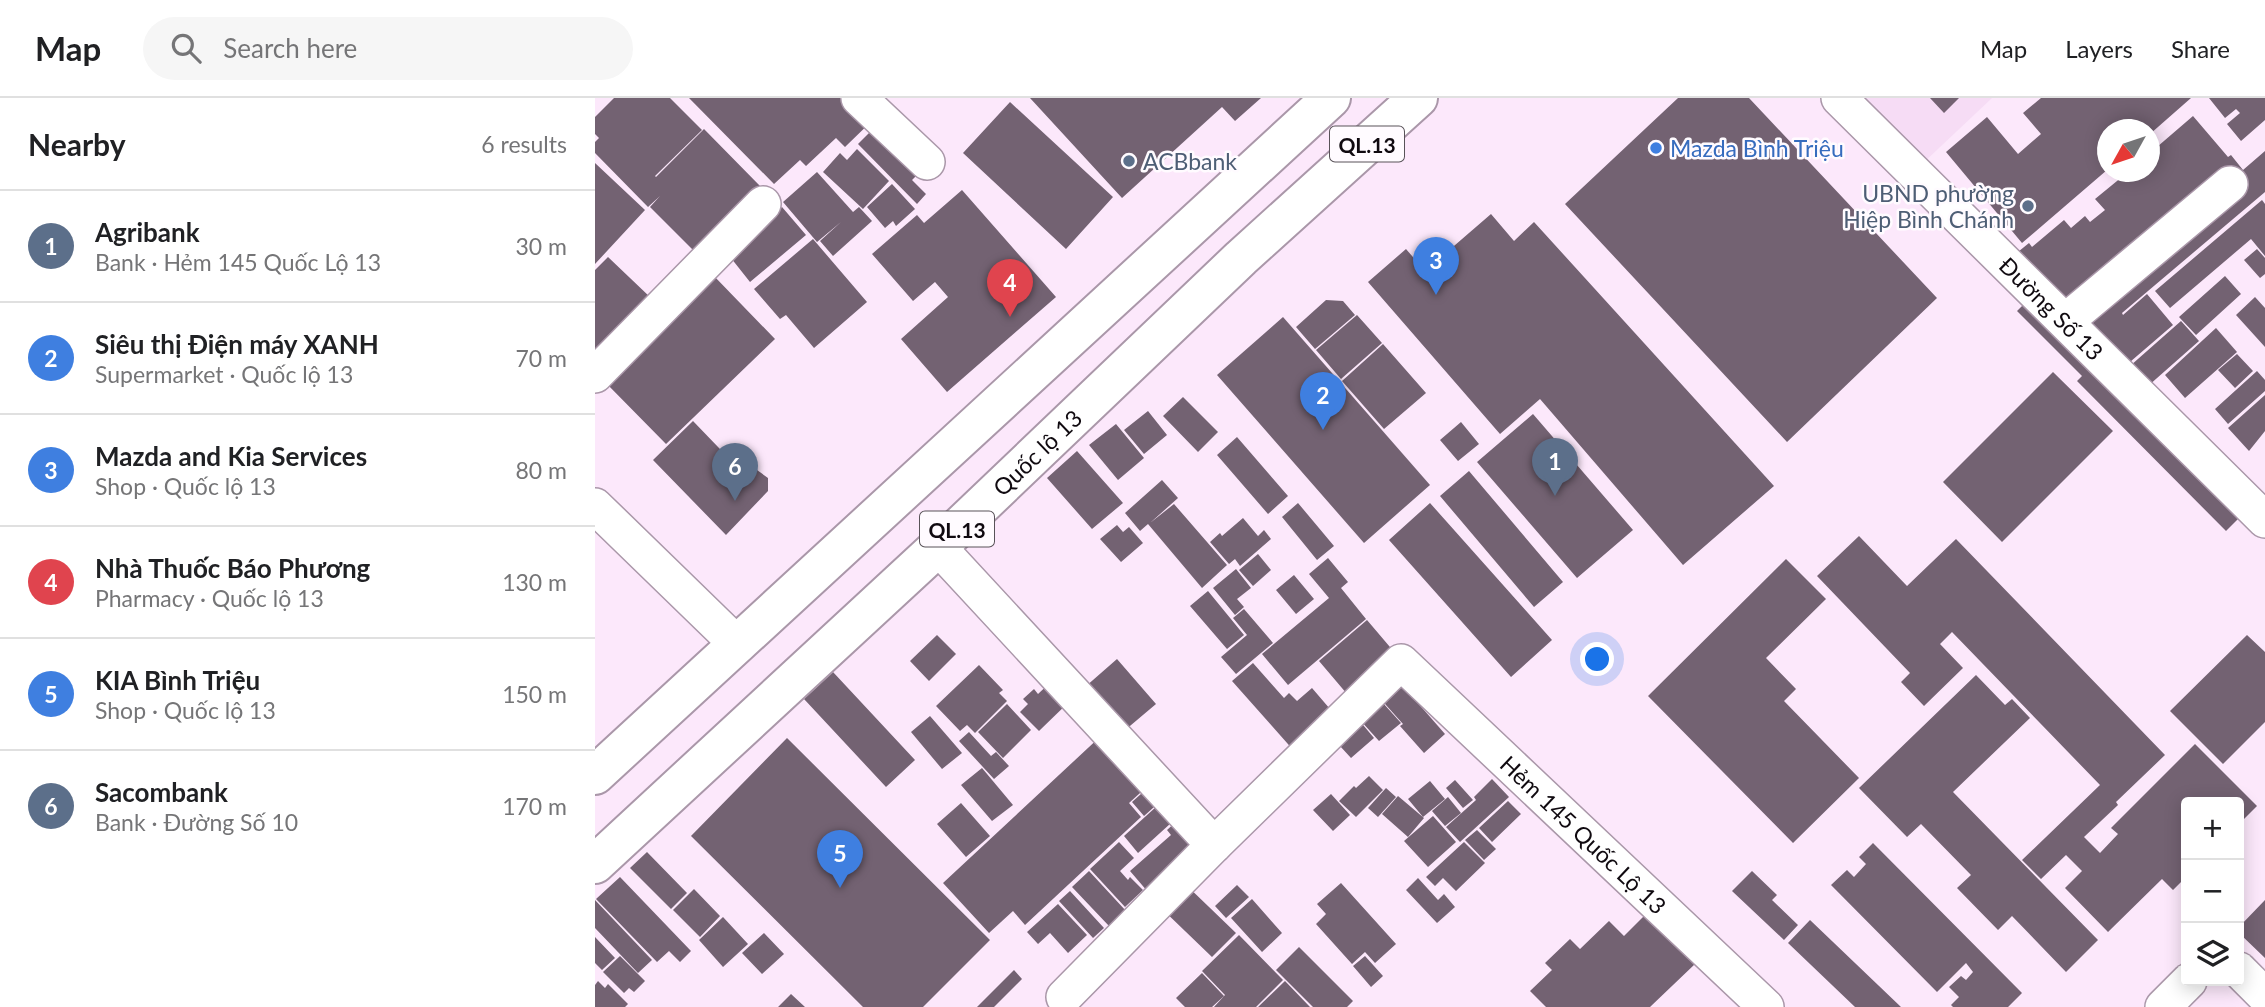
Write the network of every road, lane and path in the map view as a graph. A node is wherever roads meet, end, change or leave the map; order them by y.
1 (859, 98) edge
2 (1331, 98) edge
3 (1418, 98) edge
4 (1839, 98) edge
5 (1275, 148) junction
6 (927, 162) dead end
7 (2230, 184) dead end
8 (1316, 191) junction
9 (763, 204) dead end
10 (2066, 321) junction
11 (595, 375) edge
12 (595, 506) edge
13 (2265, 520) edge
14 (938, 547) junction
15 (738, 645) junction
16 (595, 775) edge
17 (1214, 845) junction
18 (595, 864) edge
19 (2244, 976) edge
20 (2184, 986) edge
21 (2265, 996) edge
22 (1064, 997) dead end
23 (1766, 1007) edge
24 (2163, 1007) edge

1 - 6 street
2 - 5 highway, QL.13
3 - 8 highway, Quốc lộ 13 / QL.13
4 - 10 street, Đường Số 13
5 - 8 highway
5 - 15 highway, QL.13
7 - 10 street
8 - 14 highway, Quốc lộ 13 / QL.13
9 - 11 street
10 - 13 street, Đường Số 13
12 - 15 street
14 - 17 street
14 - 18 highway, Quốc lộ 13 / QL.13
15 - 16 highway, QL.13
17 - 22 street
17 - 23 street, Hẻm 145 Quốc Lộ 13
19 - 21 street
20 - 24 street

